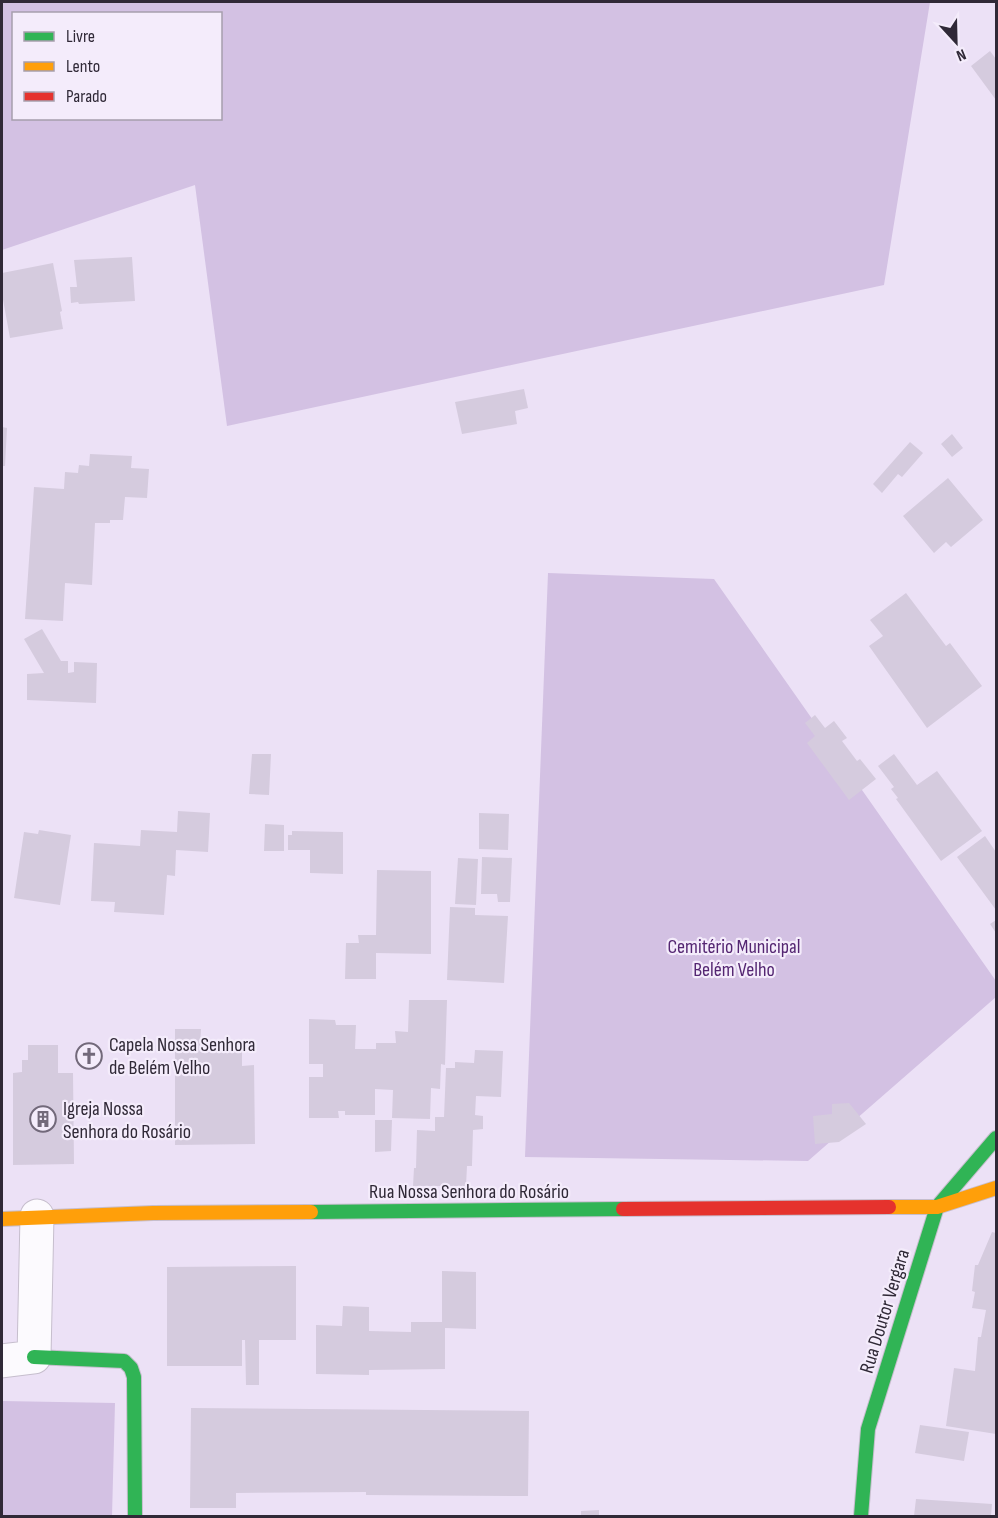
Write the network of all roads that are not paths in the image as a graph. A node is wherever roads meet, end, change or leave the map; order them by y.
1 (996, 1138) edge
2 (996, 1188) edge
3 (937, 1207) junction
4 (37, 1216) junction
5 (2, 1219) edge
6 (34, 1357) junction
7 (2, 1361) edge
8 (135, 1516) edge
9 (861, 1516) edge

1 - 3 street, Rua Doutor Vergara
2 - 3 street, Rua Nossa Senhora do Rosário
3 - 4 street, Rua Nossa Senhora do Rosário
3 - 9 street, Rua Doutor Vergara
4 - 5 street, Rua Nossa Senhora do Rosário
4 - 6 street
6 - 7 street
6 - 8 street

